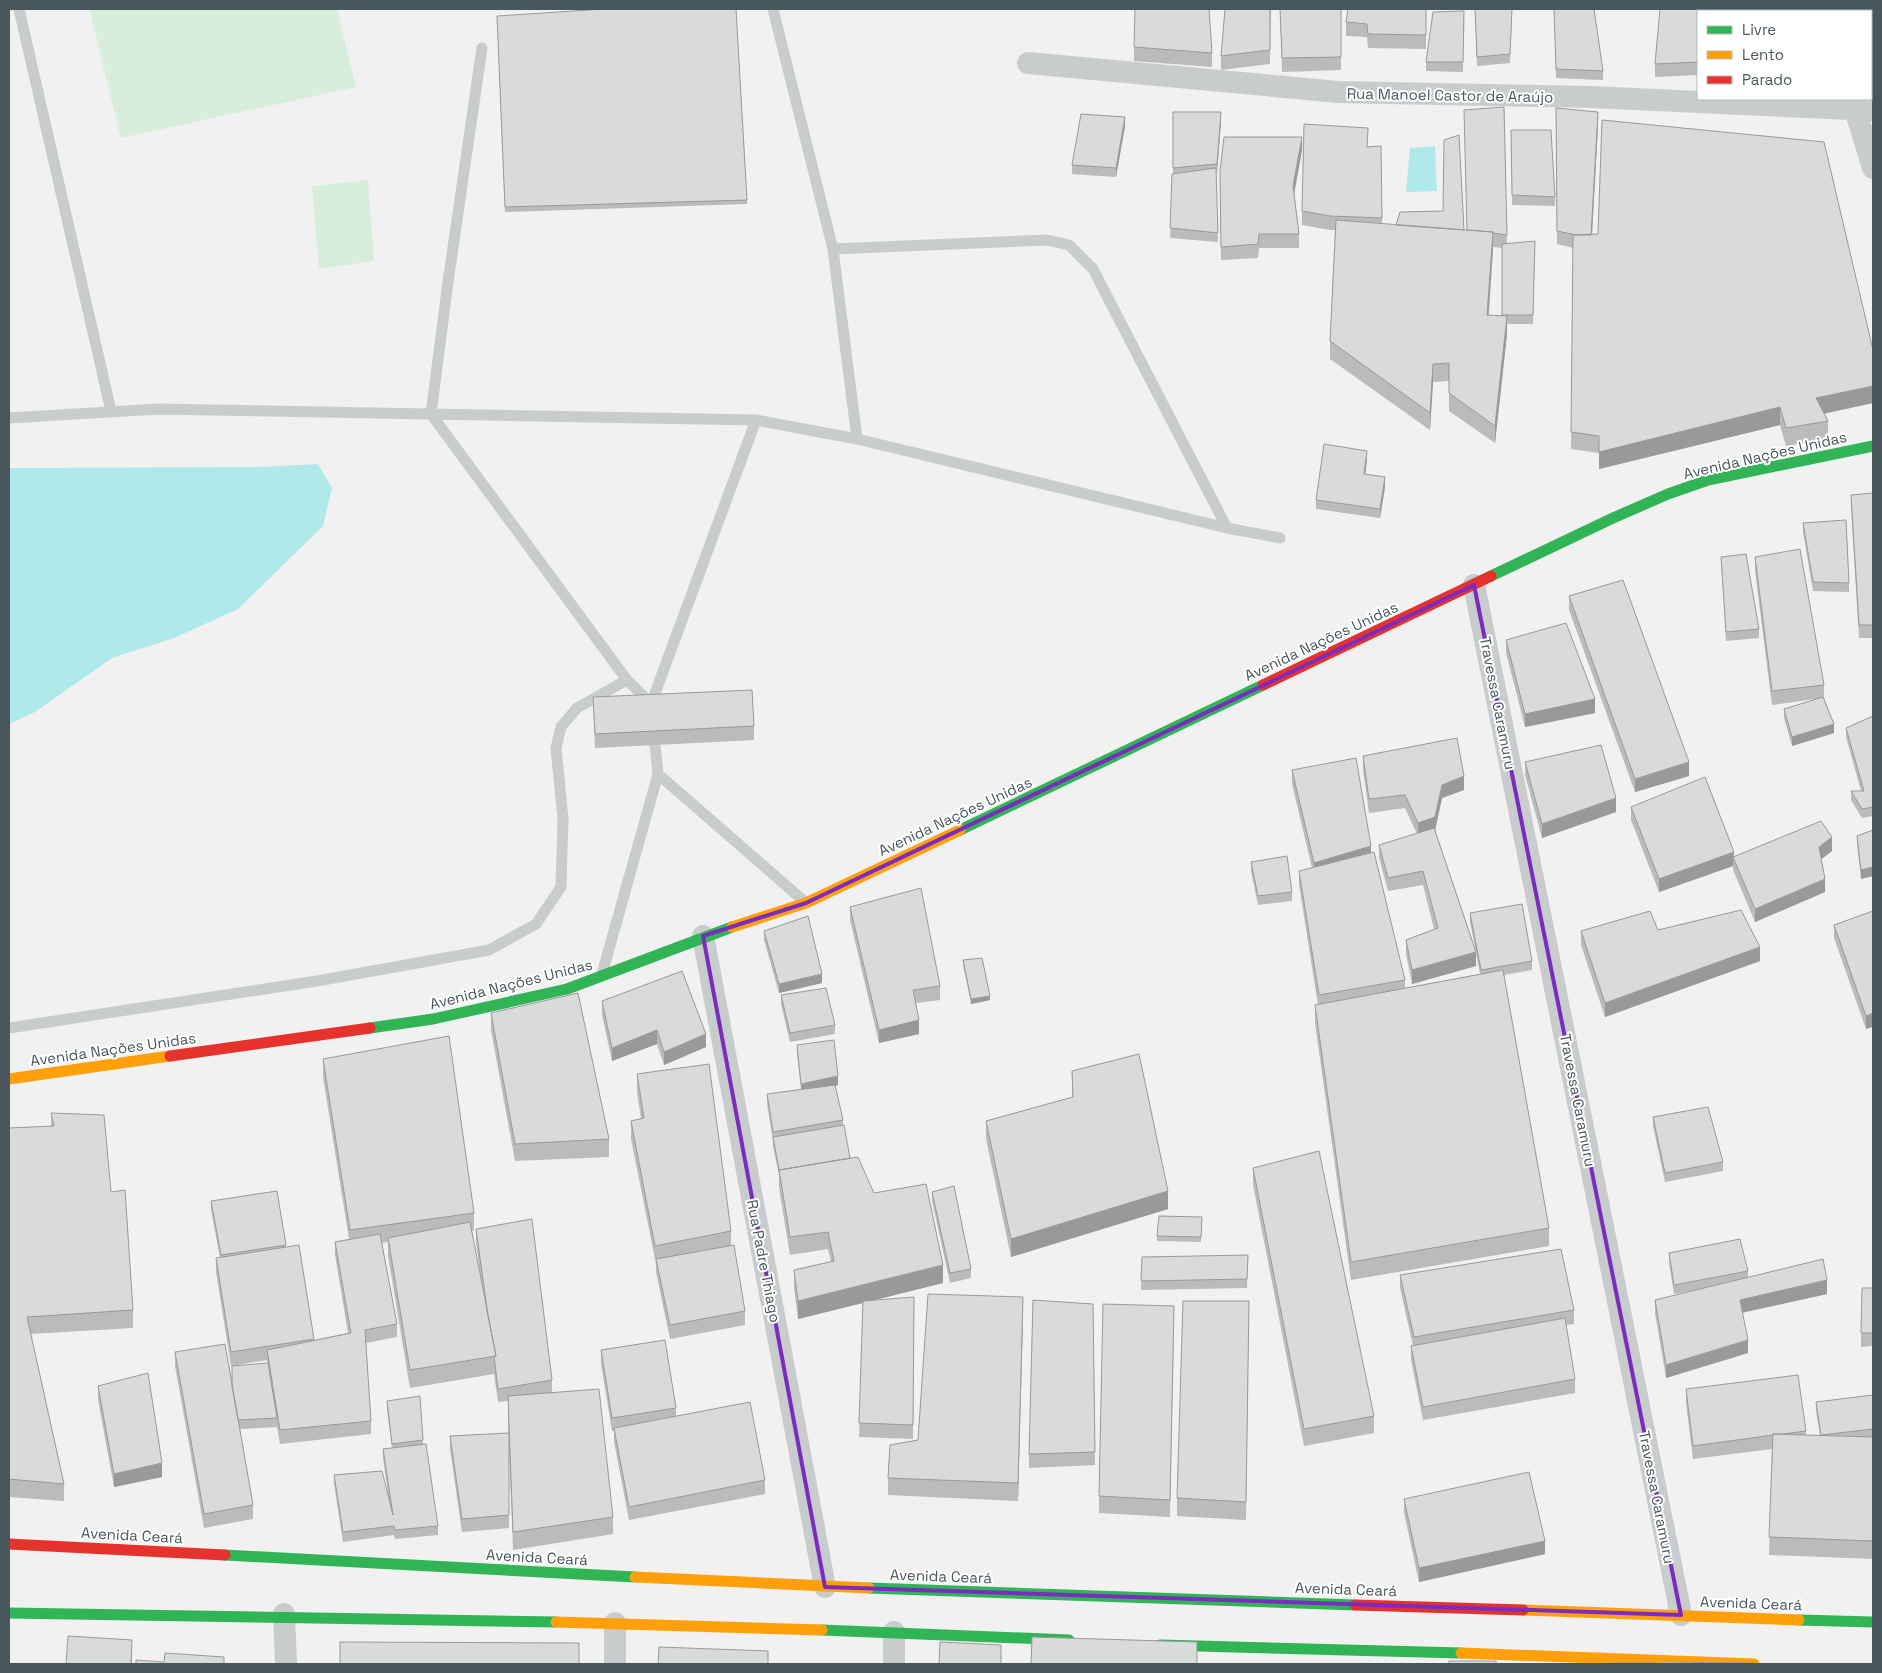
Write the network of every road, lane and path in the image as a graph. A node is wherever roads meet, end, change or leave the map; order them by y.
1 (19, 9) edge
2 (773, 9) edge
3 (482, 48) dead end
4 (1028, 63) dead end
5 (1860, 106) edge
6 (1873, 168) edge
7 (833, 249) junction
8 (111, 411) junction
9 (431, 414) junction
10 (9, 418) edge
11 (756, 420) junction
12 (857, 439) junction
13 (1873, 446) edge
14 (1227, 528) junction
15 (1280, 538) dead end
16 (1474, 585) junction
17 (627, 680) junction
18 (654, 745) edge
19 (658, 774) junction
20 (806, 903) junction
21 (703, 936) junction
22 (601, 978) junction
23 (9, 1028) edge
24 (9, 1079) edge
25 (9, 1544) edge
26 (825, 1587) junction
27 (9, 1612) edge
28 (284, 1614) junction
29 (1681, 1615) junction
30 (1873, 1622) edge
31 (615, 1623) junction
32 (894, 1632) junction
33 (1083, 1641) edge
34 (1152, 1644) edge
35 (1212, 1656) edge
36 (1512, 1659) edge
37 (286, 1664) edge
38 (615, 1664) edge
39 (894, 1664) edge
40 (1754, 1664) edge

1 - 8 lane
2 - 7 lane
3 - 9 lane
4 - 5 street, Rua Manoel Castor de Araújo
5 - 6 street
7 - 12 lane
7 - 14 lane
8 - 9 lane
8 - 10 lane
9 - 11 lane
9 - 17 lane
11 - 12 lane
11 - 17 lane
12 - 14 lane
13 - 16 main road, Avenida Nações Unidas
14 - 15 lane
16 - 20 main road, Avenida Nações Unidas
16 - 29 street, Travessa Caramuru
17 - 23 lane
18 - 19 lane
19 - 20 lane
19 - 22 lane
20 - 21 main road, Avenida Nações Unidas
21 - 22 main road, Avenida Nações Unidas
21 - 26 street, Rua Padre Thiago
22 - 24 main road, Avenida Nações Unidas
25 - 26 main road, Avenida Ceará
26 - 29 main road, Avenida Ceará
27 - 28 main road
28 - 31 main road
28 - 37 street
29 - 30 main road, Avenida Ceará
31 - 32 main road
31 - 38 street
32 - 33 main road
32 - 39 street
34 - 35 main road
35 - 36 main road
36 - 40 main road

